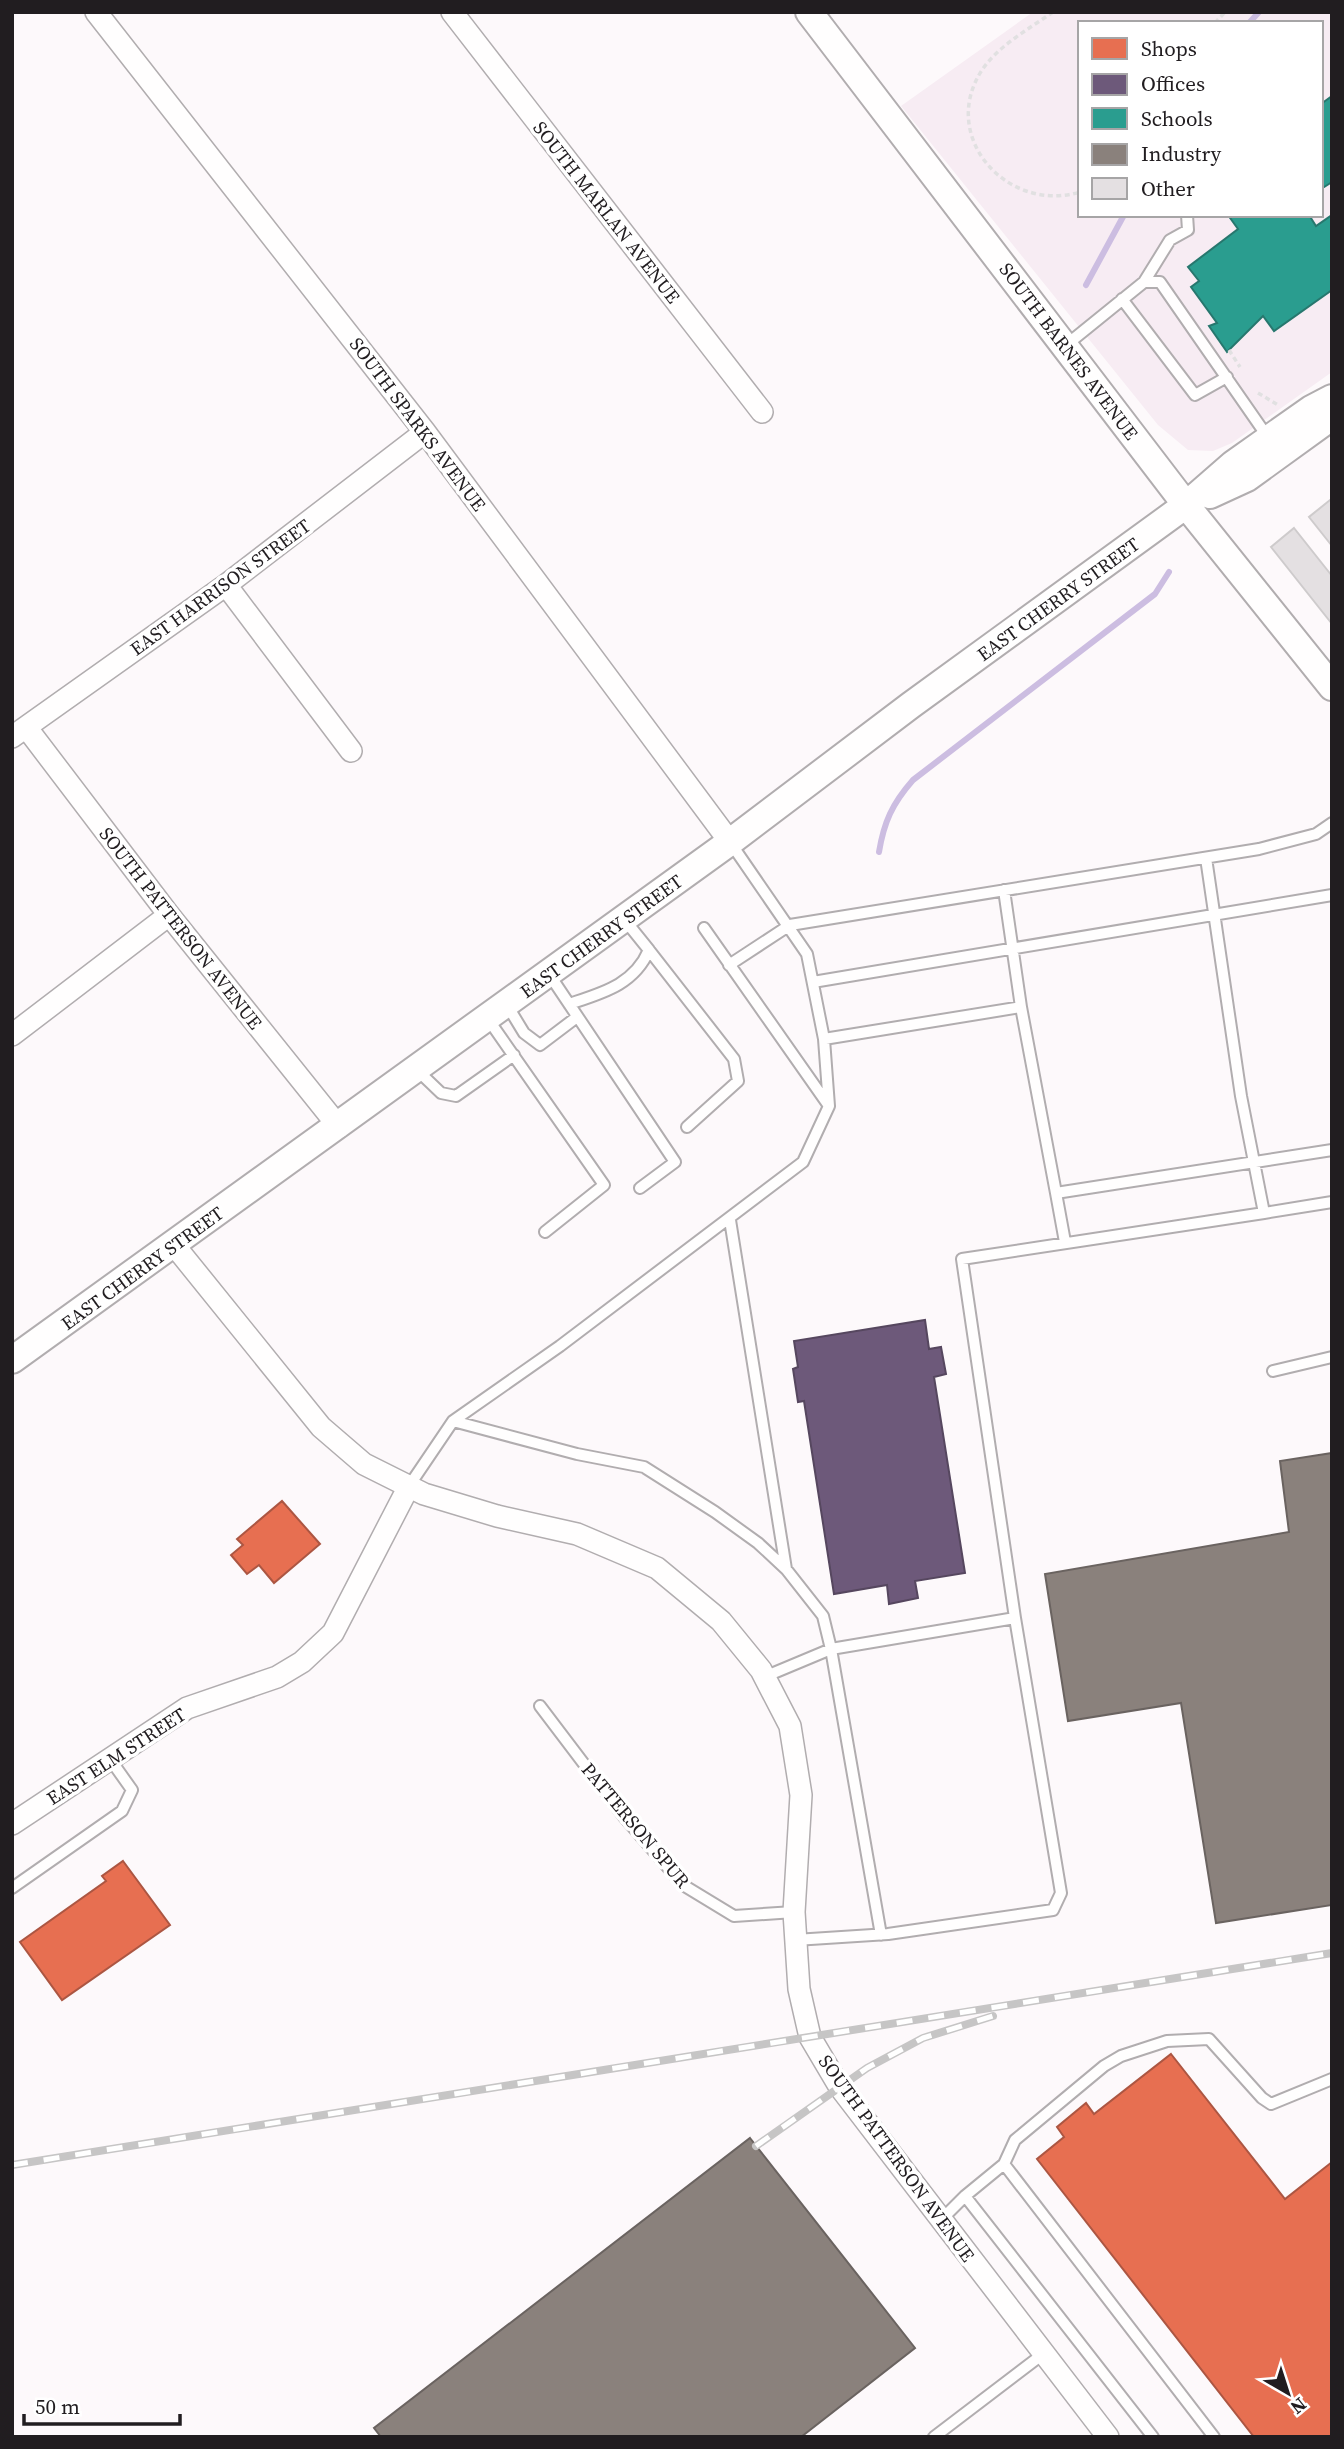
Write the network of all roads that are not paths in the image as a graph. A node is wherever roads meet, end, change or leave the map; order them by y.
1 (96, 12) edge
2 (453, 12) edge
3 (809, 12) edge
4 (1187, 217) edge
5 (1144, 282) junction
6 (1122, 299) junction
7 (1065, 346) junction
8 (1227, 377) junction
9 (1332, 398) edge
10 (762, 412) dead end
11 (1332, 412) edge
12 (425, 432) junction
13 (1269, 439) junction
14 (1186, 505) junction
15 (226, 585) junction
16 (1332, 687) edge
17 (19, 732) edge
18 (351, 751) dead end
19 (1332, 823) edge
20 (730, 842) junction
21 (1206, 858) junction
22 (1004, 890) junction
23 (1332, 895) edge
24 (169, 915) junction
25 (1214, 915) junction
26 (624, 919) junction
27 (790, 925) junction
28 (704, 928) dead end
29 (649, 950) junction
30 (1013, 950) junction
31 (729, 965) junction
32 (549, 974) junction
33 (813, 982) junction
34 (569, 1004) junction
35 (1021, 1007) junction
36 (497, 1012) junction
37 (577, 1017) junction
38 (12, 1035) edge
39 (824, 1039) junction
40 (514, 1055) junction
41 (417, 1070) junction
42 (829, 1107) junction
43 (339, 1127) junction
44 (687, 1127) dead end
45 (1332, 1150) edge
46 (1254, 1163) junction
47 (640, 1188) dead end
48 (1056, 1193) junction
49 (1332, 1202) edge
50 (1264, 1213) junction
51 (730, 1220) junction
52 (545, 1232) dead end
53 (1065, 1242) junction
54 (174, 1245) junction
55 (1332, 1357) edge
56 (12, 1360) edge
57 (1273, 1371) dead end
58 (453, 1420) junction
59 (409, 1486) junction
60 (786, 1569) junction
61 (1015, 1618) junction
62 (831, 1649) junction
63 (764, 1677) junction
64 (540, 1706) dead end
65 (110, 1759) junction
66 (13, 1821) edge
67 (12, 1888) edge
68 (793, 1912) junction
69 (881, 1935) junction
70 (795, 1940) junction
71 (1332, 2079) edge
72 (1004, 2164) junction
73 (964, 2196) junction
74 (940, 2221) junction
75 (1044, 2354) junction
76 (934, 2437) edge
77 (1108, 2437) edge
78 (1153, 2437) edge
79 (1214, 2437) edge

1 - 12 street, SOUTH SPARKS AVENUE
2 - 10 street, SOUTH MARLAN AVENUE
3 - 7 street, SOUTH BARNES AVENUE
4 - 5 lane
5 - 6 lane
5 - 8 lane
6 - 7 lane
6 - 8 lane
7 - 14 street, SOUTH BARNES AVENUE
8 - 13 lane
9 - 13 street, EAST CHERRY STREET
11 - 14 street, EAST CHERRY STREET
12 - 15 street, EAST HARRISON STREET
12 - 20 street, SOUTH SPARKS AVENUE
13 - 14 street, EAST CHERRY STREET
14 - 16 street, SOUTH BARNES AVENUE
14 - 20 street, EAST CHERRY STREET
15 - 17 street, EAST HARRISON STREET
15 - 18 street
17 - 24 street, SOUTH PATTERSON AVENUE
19 - 21 lane
20 - 26 street, EAST CHERRY STREET
20 - 27 lane
21 - 22 lane
21 - 25 lane
22 - 27 lane
22 - 30 lane
23 - 25 lane
24 - 38 street
24 - 43 street, SOUTH PATTERSON AVENUE
25 - 30 lane
25 - 46 lane
26 - 29 lane
26 - 32 street, EAST CHERRY STREET
27 - 31 lane
27 - 33 lane
28 - 31 lane
29 - 34 lane
29 - 44 lane
30 - 33 lane
30 - 35 lane
31 - 42 lane
32 - 34 lane
32 - 36 street, EAST CHERRY STREET
33 - 39 lane
34 - 37 lane
35 - 39 lane
35 - 48 lane
36 - 37 lane
36 - 40 lane
36 - 41 street, EAST CHERRY STREET
37 - 47 lane
39 - 42 lane
40 - 41 lane
40 - 52 lane
41 - 43 street, EAST CHERRY STREET
42 - 51 lane
43 - 54 street, EAST CHERRY STREET
45 - 46 lane
46 - 48 lane
46 - 50 lane
48 - 53 lane
49 - 50 lane
50 - 53 lane
51 - 58 lane
51 - 60 lane
53 - 61 lane
54 - 56 street, EAST CHERRY STREET
54 - 59 street, SOUTH PATTERSON AVENUE
55 - 57 lane
58 - 59 lane
58 - 60 lane
59 - 63 street, SOUTH PATTERSON AVENUE
59 - 65 street, EAST ELM STREET
60 - 62 lane
61 - 62 lane
61 - 69 lane
62 - 63 lane
62 - 69 lane
63 - 68 street, SOUTH PATTERSON AVENUE
64 - 68 lane, PATTERSON SPUR
65 - 66 street, EAST ELM STREET
65 - 67 lane
68 - 70 street, SOUTH PATTERSON AVENUE
69 - 70 lane
70 - 74 street, SOUTH PATTERSON AVENUE
71 - 72 lane
72 - 73 lane
72 - 79 lane
73 - 74 lane
73 - 78 lane
74 - 75 street, SOUTH PATTERSON AVENUE
75 - 76 lane
75 - 77 street, SOUTH PATTERSON AVENUE

